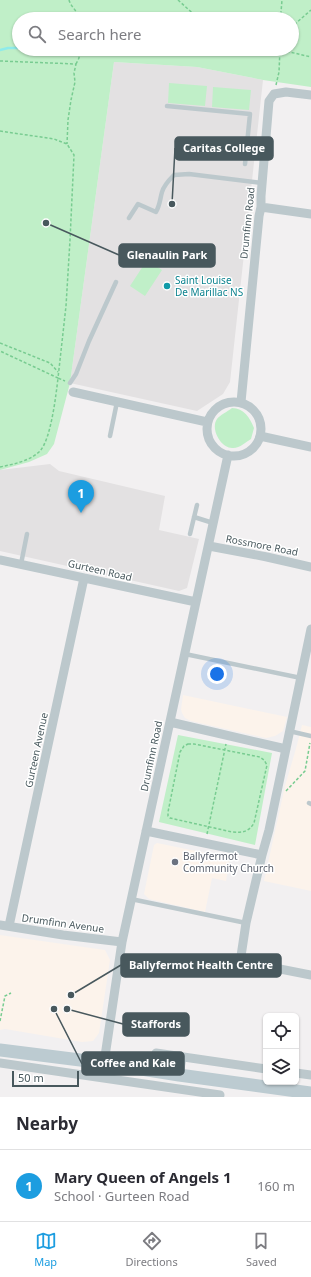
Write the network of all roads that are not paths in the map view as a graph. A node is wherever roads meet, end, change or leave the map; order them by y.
1 (311, 96) edge
2 (167, 106) dead end
3 (245, 164) dead end
4 (262, 184) junction
5 (261, 207) junction
6 (311, 214) edge
7 (129, 218) dead end
8 (116, 282) dead end
9 (71, 387) joint
10 (117, 402) junction
11 (241, 402) junction
12 (207, 422) junction
13 (110, 436) dead end
14 (260, 436) junction
15 (311, 447) edge
16 (228, 455) junction
17 (197, 505) dead end
18 (194, 517) junction
19 (214, 523) junction
20 (27, 534) dead end
21 (190, 534) dead end
22 (209, 546) junction
23 (0, 560) edge
24 (21, 564) junction
25 (311, 567) edge
26 (84, 578) junction
27 (196, 602) junction
28 (311, 629) edge
29 (185, 654) junction
30 (301, 678) junction
31 (170, 722) junction
32 (289, 731) junction
33 (311, 736) edge
34 (286, 749) junction
35 (146, 831) junction
36 (262, 855) junction
37 (131, 899) junction
38 (246, 923) junction
39 (4, 926) edge
40 (122, 942) junction
41 (311, 975) edge
42 (0, 1050) edge
43 (156, 1053) dead end
44 (56, 1057) junction
45 (182, 1057) junction
46 (0, 1062) edge
47 (104, 1064) junction
48 (263, 1069) edge
49 (146, 1070) junction
50 (54, 1071) junction
51 (299, 1073) edge
52 (179, 1075) junction
53 (311, 1075) edge
54 (197, 1078) junction
55 (144, 1084) junction
56 (196, 1091) junction
57 (311, 1093) edge
58 (296, 1094) edge
59 (220, 1095) dead end

1 - 4 street, Drumfinn Road
2 - 3 lane
4 - 5 street, Drumfinn Road
4 - 7 lane
5 - 6 street
5 - 11 street, Drumfinn Road
8 - 9 lane
9 - 10 street
10 - 12 street
10 - 13 lane
11 - 12 street
11 - 14 street
12 - 16 street
14 - 15 street
14 - 16 street
16 - 19 street, Drumfinn Road
17 - 18 lane
18 - 19 lane
18 - 21 lane
19 - 22 street, Drumfinn Road
20 - 24 lane
22 - 25 street, Rossmore Road
22 - 27 street, Drumfinn Road
23 - 24 street, Gurteen Road
24 - 26 street, Gurteen Road
26 - 27 street, Gurteen Road
26 - 39 street, Gurteen Avenue
27 - 29 street, Drumfinn Road
28 - 30 street
29 - 30 lane
29 - 31 street, Drumfinn Road
30 - 32 street
31 - 34 street
31 - 35 street, Drumfinn Road
32 - 33 lane
32 - 34 street
34 - 36 street
35 - 36 street
35 - 37 street, Drumfinn Road
36 - 38 street
37 - 38 lane
37 - 40 street, Drumfinn Road
38 - 41 street
39 - 40 street, Drumfinn Avenue
40 - 47 street, Drumfinn Road
42 - 44 main road
43 - 45 street
44 - 47 main road
44 - 50 street
45 - 48 street
45 - 52 street
46 - 50 street
47 - 49 main road
49 - 52 main road
49 - 55 street
50 - 55 street
51 - 53 street
52 - 54 main road
54 - 56 street
54 - 58 main road
55 - 56 street
56 - 59 street
57 - 58 main road

